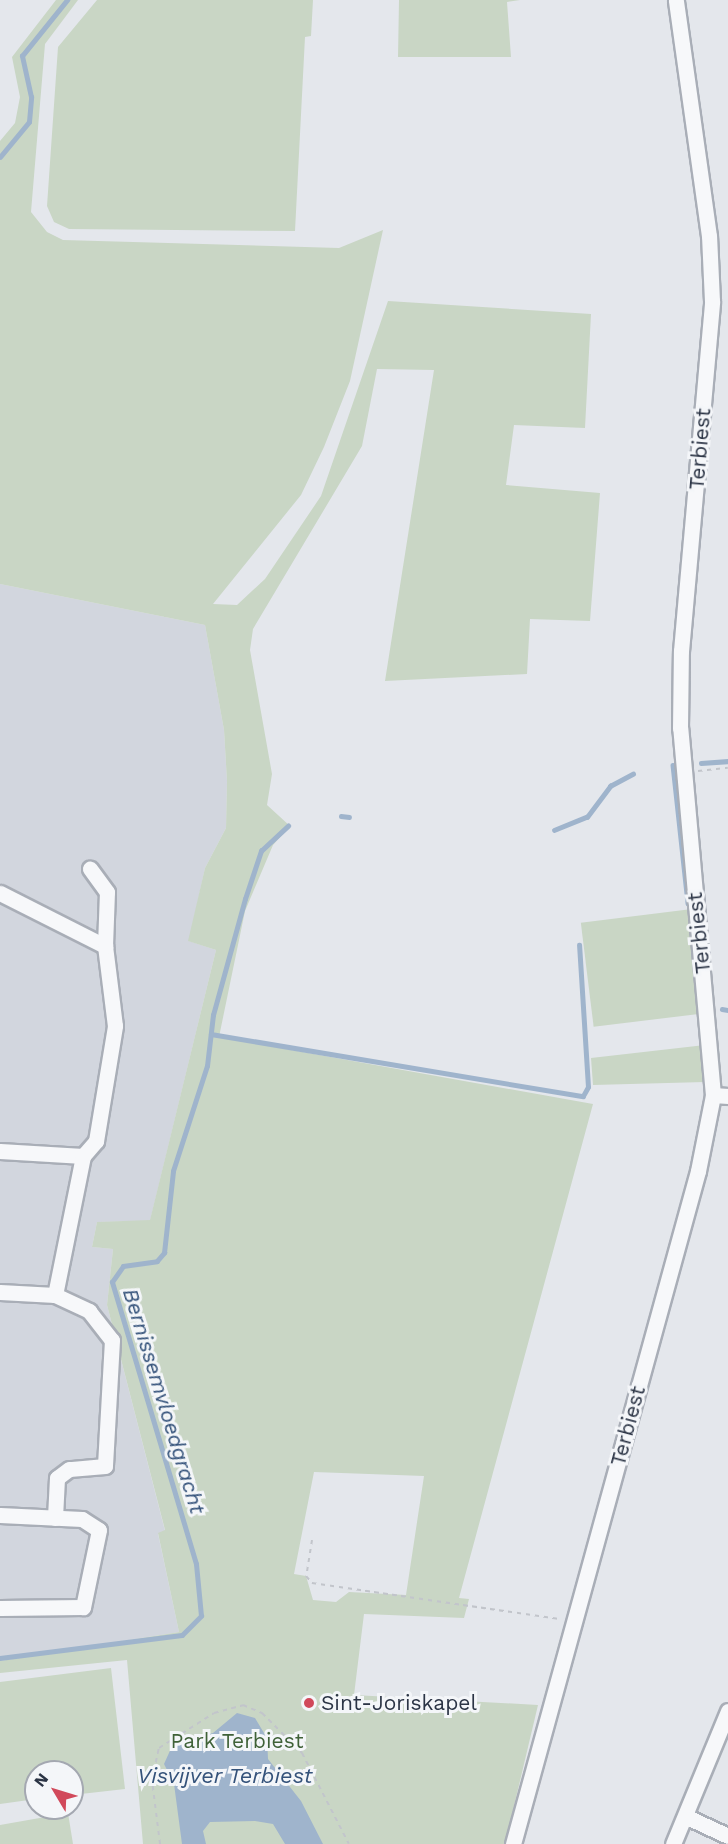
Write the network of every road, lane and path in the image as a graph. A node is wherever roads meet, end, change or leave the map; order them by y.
1 (676, 0) edge
2 (728, 768) edge
3 (682, 772) junction
4 (90, 868) dead end
5 (0, 892) edge
6 (105, 946) junction
7 (720, 1096) edge
8 (0, 1151) edge
9 (82, 1156) junction
10 (0, 1292) edge
11 (55, 1295) junction
12 (0, 1515) edge
13 (55, 1518) junction
14 (312, 1540) dead end
15 (0, 1608) edge
16 (574, 1622) junction
17 (728, 1711) edge
18 (687, 1817) junction
19 (728, 1836) edge
20 (160, 1844) edge
21 (349, 1844) edge
22 (513, 1844) edge
23 (673, 1844) edge

1 - 3 street, Terbiest
2 - 3 path
3 - 7 street, Terbiest
4 - 6 street
5 - 6 street
6 - 9 street
7 - 16 street, Terbiest
8 - 9 street
9 - 11 street
10 - 11 street
11 - 13 street
12 - 13 street
13 - 15 street
14 - 16 path
16 - 22 street, Terbiest
17 - 18 street
18 - 19 street
18 - 23 street
20 - 21 path

